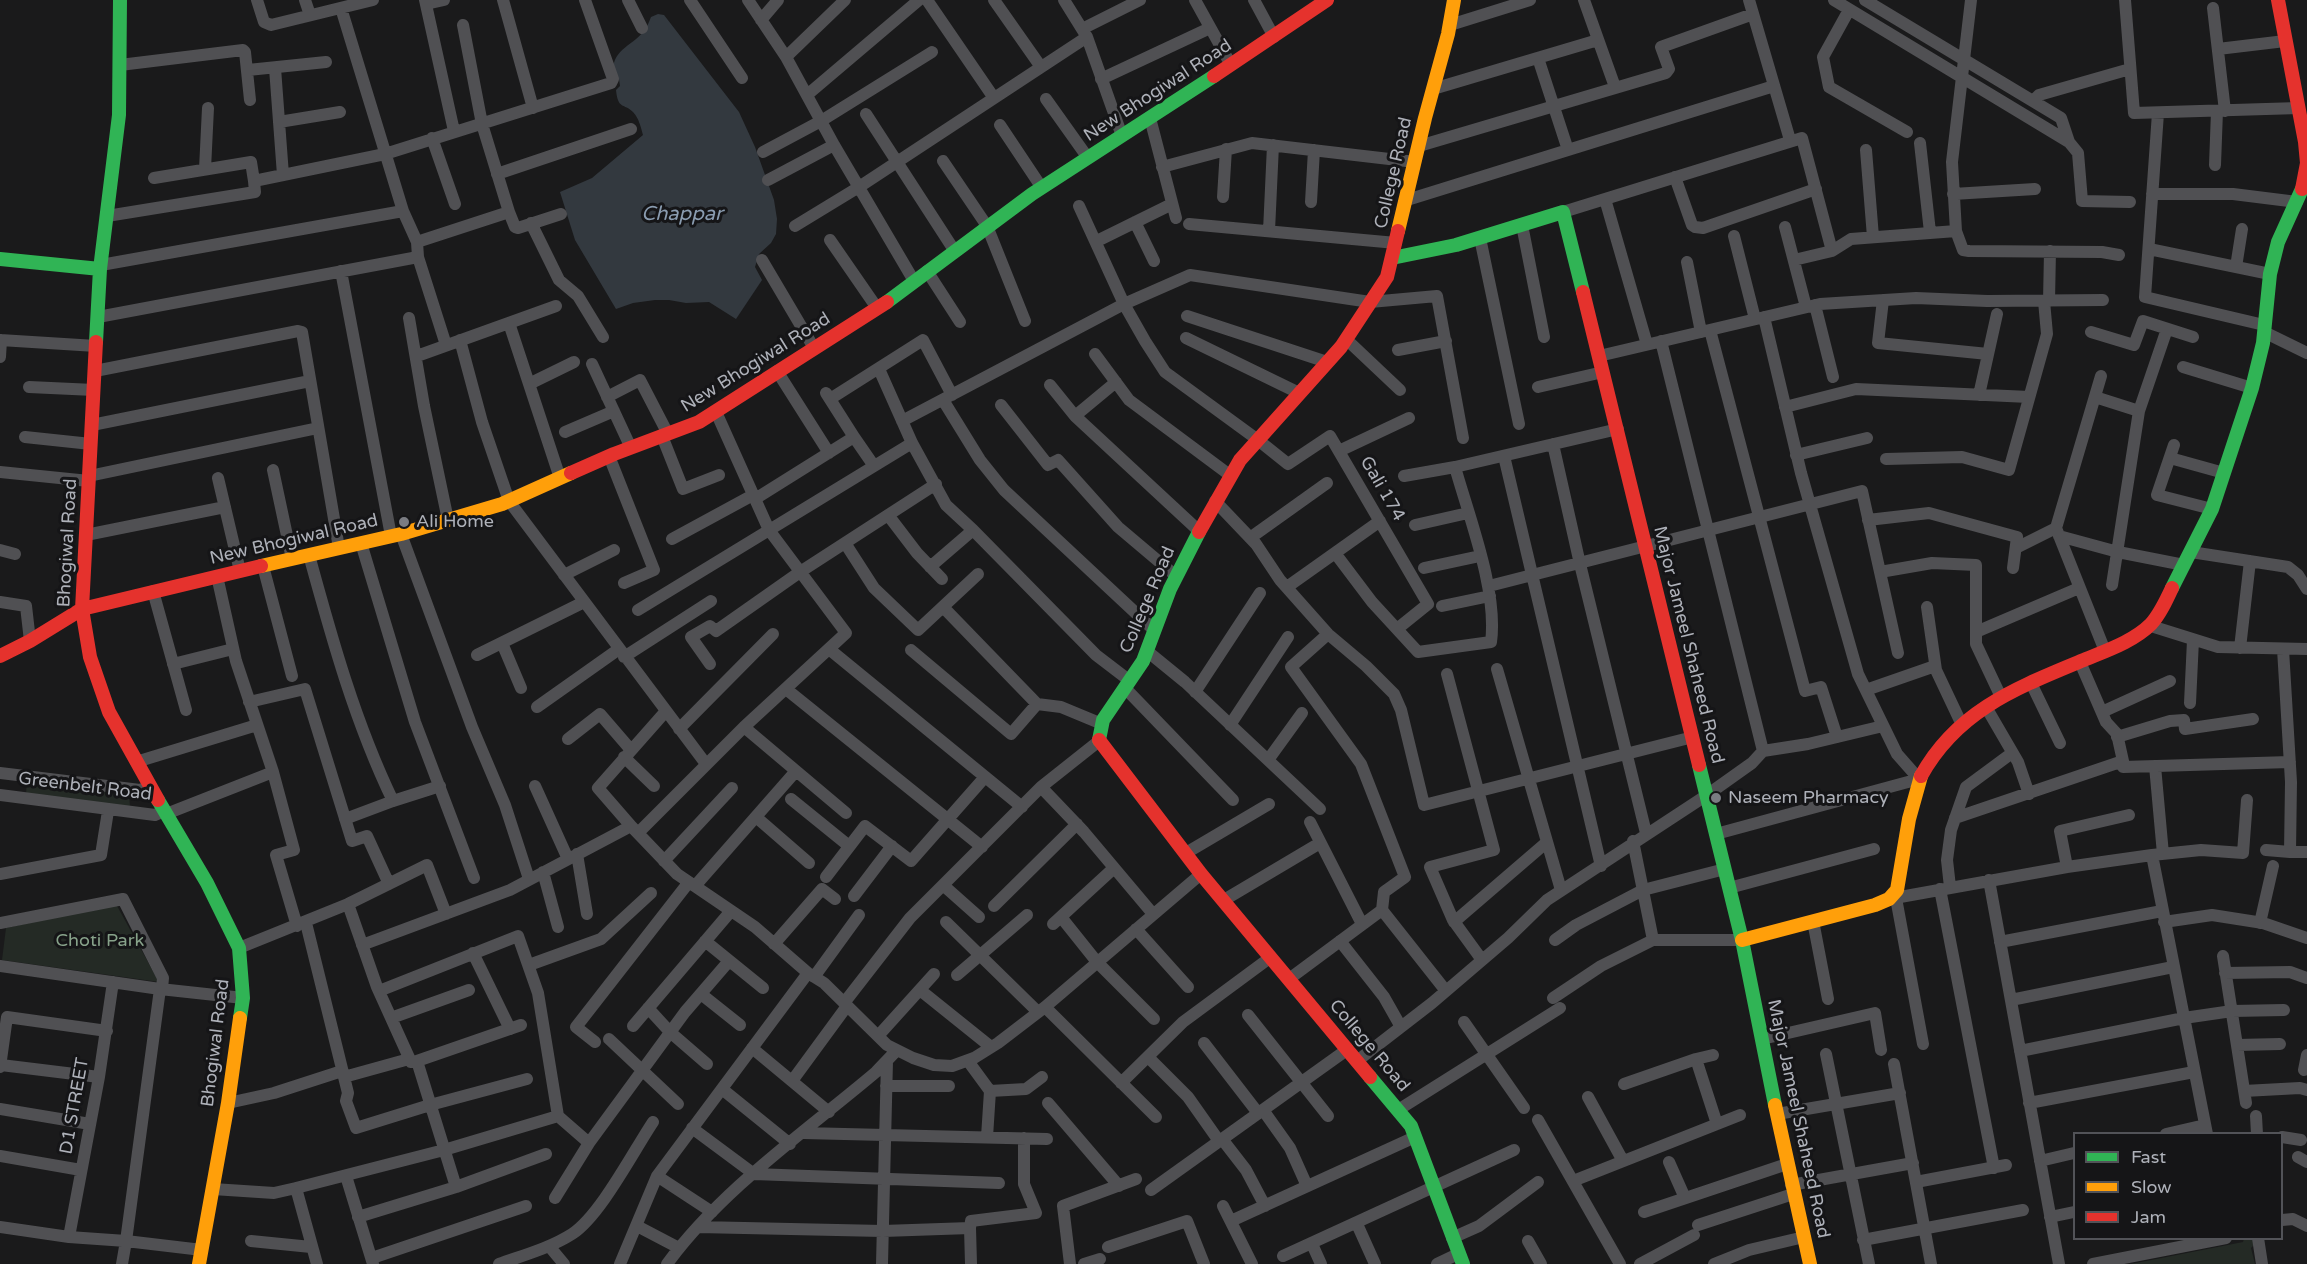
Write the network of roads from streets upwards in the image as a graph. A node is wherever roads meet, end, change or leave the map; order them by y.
1 (120, 0) edge
2 (257, 0) edge
3 (305, 0) edge
4 (373, 0) edge
5 (444, 0) edge
6 (503, 0) edge
7 (585, 0) edge
8 (628, 0) edge
9 (690, 0) edge
10 (748, 0) edge
11 (778, 0) edge
12 (845, 0) edge
13 (920, 0) edge
14 (927, 0) edge
15 (994, 0) edge
16 (1064, 0) edge
17 (1140, 0) edge
18 (1195, 0) edge
19 (1254, 0) edge
20 (1454, 0) edge
21 (1584, 0) edge
22 (1749, 0) edge
23 (1834, 0) edge
24 (1865, 0) edge
25 (1971, 0) edge
26 (2125, 0) edge
27 (2278, 0) edge
28 (1523, 1) edge
29 (425, 2) edge
30 (1319, 2) edge
31 (341, 8) junction
32 (2213, 8) dead end
33 (1849, 10) junction
34 (1753, 14) junction
35 (309, 15) junction
36 (761, 20) junction
37 (463, 25) dead end
38 (1450, 26) junction
39 (642, 28) dead end
40 (1210, 28) junction
41 (1084, 33) junction
42 (1274, 37) junction
43 (1598, 40) junction
44 (2286, 41) junction
45 (2218, 49) junction
46 (932, 52) dead end
47 (786, 57) junction
48 (1538, 58) junction
49 (1965, 61) junction
50 (326, 62) dead end
51 (1231, 65) junction
52 (120, 66) junction
53 (1041, 67) junction
54 (275, 68) junction
55 (2130, 69) junction
56 (248, 70) junction
57 (742, 78) dead end
58 (1101, 79) junction
59 (1962, 79) junction
60 (1774, 86) junction
61 (1615, 87) junction
62 (1433, 89) junction
63 (807, 95) junction
64 (994, 98) junction
65 (1046, 99) dead end
66 (250, 100) dead end
67 (2033, 101) junction
68 (1553, 106) junction
69 (208, 108) dead end
70 (533, 108) junction
71 (2299, 108) junction
72 (2048, 111) junction
73 (2221, 111) junction
74 (340, 112) dead end
75 (2158, 112) junction
76 (866, 114) dead end
77 (1150, 118) junction
78 (821, 121) junction
79 (279, 122) junction
80 (482, 124) junction
81 (1000, 125) dead end
82 (2040, 125) junction
83 (631, 129) dead end
84 (454, 131) junction
85 (1907, 132) dead end
86 (1122, 136) junction
87 (432, 138) junction
88 (1790, 140) junction
89 (2069, 142) junction
90 (1920, 143) dead end
91 (834, 145) junction
92 (1273, 145) junction
93 (1419, 146) junction
94 (1226, 149) junction
95 (1314, 150) junction
96 (1568, 150) junction
97 (1866, 150) dead end
98 (763, 152) dead end
99 (385, 154) junction
100 (1088, 158) junction
101 (943, 161) dead end
102 (897, 162) junction
103 (1415, 162) junction
104 (2215, 165) dead end
105 (1162, 167) junction
106 (206, 170) junction
107 (497, 174) junction
108 (283, 175) junction
109 (1675, 177) junction
110 (154, 178) dead end
111 (768, 180) dead end
112 (254, 181) junction
113 (859, 187) junction
114 (1042, 188) junction
115 (1816, 189) junction
116 (2035, 189) dead end
117 (1953, 194) junction
118 (2152, 194) junction
119 (1223, 197) dead end
120 (1605, 199) junction
121 (1407, 200) junction
122 (1311, 202) dead end
123 (2130, 202) dead end
124 (2296, 202) junction
125 (455, 204) dead end
126 (1172, 204) junction
127 (1079, 206) dead end
128 (403, 211) junction
129 (509, 212) junction
130 (1563, 212) junction
131 (561, 213) dead end
132 (107, 216) junction
133 (1176, 218) dead end
134 (1135, 222) junction
135 (531, 224) junction
136 (1189, 224) dead end
137 (1522, 225) junction
138 (795, 226) dead end
139 (987, 226) junction
140 (1785, 227) dead end
141 (2242, 229) dead end
142 (1269, 231) junction
143 (1956, 231) junction
144 (1930, 232) junction
145 (1734, 236) dead end
146 (1874, 237) junction
147 (1480, 238) junction
148 (830, 240) dead end
149 (1097, 241) junction
150 (417, 242) junction
151 (1396, 243) junction
152 (2149, 249) junction
153 (954, 250) junction
154 (1832, 251) junction
155 (2050, 251) junction
156 (2119, 255) dead end
157 (418, 257) junction
158 (1392, 258) junction
159 (0, 259) edge
160 (762, 260) dead end
161 (1794, 260) junction
162 (1154, 261) dead end
163 (1687, 262) dead end
164 (100, 267) junction
165 (2236, 267) junction
166 (341, 271) junction
167 (927, 271) junction
168 (2270, 274) junction
169 (914, 281) junction
170 (1883, 300) junction
171 (2103, 300) dead end
172 (2047, 301) junction
173 (1370, 302) junction
174 (1124, 304) junction
175 (556, 306) dead end
176 (1811, 306) junction
177 (877, 308) junction
178 (1997, 314) dead end
179 (1188, 316) dead end
180 (98, 317) junction
181 (409, 318) dead end
182 (1760, 318) junction
183 (1024, 321) dead end
184 (960, 322) dead end
185 (508, 323) junction
186 (2264, 328) junction
187 (2167, 329) junction
188 (1705, 331) junction
189 (2091, 332) dead end
190 (603, 337) dead end
191 (1544, 337) dead end
192 (2193, 337) dead end
193 (1186, 338) dead end
194 (1346, 339) junction
195 (1, 340) edge
196 (460, 340) junction
197 (1446, 341) junction
198 (1646, 341) dead end
199 (1661, 341) junction
200 (446, 345) junction
201 (96, 346) junction
202 (814, 348) junction
203 (1398, 350) dead end
204 (2307, 353) edge
205 (1095, 354) dead end
206 (1988, 354) junction
207 (417, 356) junction
208 (1599, 356) junction
209 (0, 357) edge
210 (574, 362) dead end
211 (1327, 362) junction
212 (592, 364) dead end
213 (2183, 367) dead end
214 (879, 369) junction
215 (95, 371) junction
216 (777, 371) junction
217 (1603, 372) junction
218 (2101, 376) dead end
219 (1833, 377) dead end
220 (310, 381) junction
221 (1116, 382) junction
222 (529, 384) junction
223 (1050, 385) dead end
224 (29, 387) dead end
225 (1538, 387) dead end
226 (2252, 388) junction
227 (94, 390) junction
228 (1400, 390) dead end
229 (1299, 393) junction
230 (1979, 395) junction
231 (607, 397) junction
232 (2029, 397) junction
233 (2095, 397) junction
234 (948, 398) junction
235 (1001, 405) dead end
236 (1785, 407) junction
237 (614, 411) junction
238 (2139, 411) junction
239 (716, 412) junction
240 (1075, 416) junction
241 (1409, 418) dead end
242 (902, 422) junction
243 (1519, 424) dead end
244 (92, 425) junction
245 (318, 428) junction
246 (1618, 429) junction
247 (566, 432) dead end
248 (665, 435) junction
249 (24, 437) dead end
250 (855, 437) junction
251 (1463, 438) dead end
252 (1867, 438) dead end
253 (1258, 440) junction
254 (912, 443) junction
255 (91, 444) junction
256 (1553, 444) junction
257 (631, 448) junction
258 (1339, 451) junction
259 (829, 453) junction
260 (1796, 454) junction
261 (609, 456) junction
262 (1504, 456) junction
263 (1886, 459) dead end
264 (874, 465) junction
265 (1455, 467) junction
266 (273, 470) dead end
267 (0, 472) edge
268 (2224, 473) junction
269 (719, 475) dead end
270 (1231, 476) junction
271 (1404, 476) dead end
272 (89, 478) junction
273 (218, 478) dead end
274 (560, 478) junction
275 (1327, 483) dead end
276 (936, 484) junction
277 (754, 497) junction
278 (509, 501) junction
279 (1215, 501) junction
280 (1810, 504) junction
281 (225, 507) junction
282 (2212, 508) junction
283 (1468, 513) junction
284 (888, 515) junction
285 (1758, 518) junction
286 (448, 520) junction
287 (1868, 520) junction
288 (1380, 521) junction
289 (1415, 525) dead end
290 (769, 530) junction
291 (973, 530) junction
292 (1708, 530) junction
293 (1199, 531) junction
294 (2058, 532) junction
295 (86, 535) junction
296 (396, 535) junction
297 (1250, 538) junction
298 (672, 539) dead end
299 (361, 543) junction
300 (845, 543) junction
301 (1644, 546) junction
302 (339, 548) junction
303 (2016, 548) junction
304 (0, 550) edge
305 (614, 550) dead end
306 (2118, 552) junction
307 (2191, 552) junction
308 (1335, 553) junction
309 (15, 554) dead end
310 (309, 555) junction
311 (1480, 556) junction
312 (292, 559) junction
313 (2250, 561) junction
314 (1580, 564) junction
315 (2184, 565) junction
316 (262, 566) junction
317 (930, 567) junction
318 (1424, 568) dead end
319 (2013, 568) dead end
320 (240, 571) junction
321 (800, 572) junction
322 (1880, 572) junction
323 (978, 574) dead end
324 (564, 575) junction
325 (217, 576) junction
326 (1176, 576) junction
327 (1532, 576) junction
328 (942, 579) dead end
329 (624, 583) dead end
330 (2112, 585) dead end
331 (1287, 587) junction
332 (2079, 588) junction
333 (2307, 589) edge
334 (153, 591) junction
335 (1489, 591) junction
336 (1260, 593) dead end
337 (711, 601) dead end
338 (0, 602) edge
339 (584, 602) junction
340 (1442, 606) dead end
341 (943, 607) junction
342 (1927, 607) dead end
343 (82, 609) junction
344 (639, 610) dead end
345 (679, 621) junction
346 (2151, 626) junction
347 (1397, 629) junction
348 (1154, 630) junction
349 (1976, 632) junction
350 (773, 634) dead end
351 (1328, 634) junction
352 (691, 637) junction
353 (1288, 637) dead end
354 (2193, 640) junction
355 (30, 641) junction
356 (502, 643) junction
357 (2240, 648) junction
358 (233, 649) junction
359 (830, 649) junction
360 (2283, 649) junction
361 (2307, 649) edge
362 (911, 650) dead end
363 (1147, 651) junction
364 (2105, 651) junction
365 (621, 653) junction
366 (1898, 653) dead end
367 (477, 655) dead end
368 (0, 656) edge
369 (2080, 662) junction
370 (173, 664) junction
371 (710, 664) dead end
372 (1935, 666) junction
373 (1497, 669) dead end
374 (1447, 674) dead end
375 (292, 676) dead end
376 (2170, 681) dead end
377 (2031, 683) junction
378 (1127, 684) junction
379 (521, 688) dead end
380 (786, 689) junction
381 (1866, 690) junction
382 (1195, 692) junction
383 (2001, 697) junction
384 (249, 702) junction
385 (2190, 703) dead end
386 (1037, 704) junction
387 (537, 707) dead end
388 (1986, 707) junction
389 (186, 710) dead end
390 (666, 711) junction
391 (2102, 712) junction
392 (1302, 713) dead end
393 (2253, 719) dead end
394 (1102, 724) junction
395 (257, 725) junction
396 (1230, 725) junction
397 (1962, 725) junction
398 (1883, 726) junction
399 (744, 727) junction
400 (679, 729) junction
401 (1693, 737) junction
402 (1836, 737) junction
403 (2118, 737) junction
404 (568, 740) dead end
405 (1099, 741) junction
406 (2060, 743) dead end
407 (1763, 751) junction
408 (627, 753) junction
409 (2012, 753) junction
410 (1626, 754) junction
411 (1268, 760) junction
412 (2123, 761) junction
413 (136, 762) junction
414 (2290, 762) junction
415 (706, 764) junction
416 (1577, 766) junction
417 (2155, 766) junction
418 (796, 771) junction
419 (273, 772) junction
420 (0, 773) edge
421 (18, 776) junction
422 (985, 777) junction
423 (1529, 778) junction
424 (1919, 779) junction
425 (150, 786) junction
426 (440, 786) junction
427 (535, 786) dead end
428 (654, 786) dead end
429 (1041, 787) junction
430 (732, 788) dead end
431 (1478, 791) junction
432 (2029, 794) junction
433 (0, 795) edge
434 (1707, 795) junction
435 (14, 796) junction
436 (791, 799) dead end
437 (1233, 800) dead end
438 (2247, 800) dead end
439 (393, 801) junction
440 (1269, 804) dead end
441 (1022, 807) junction
442 (1320, 809) dead end
443 (108, 811) junction
444 (165, 812) junction
445 (846, 813) dead end
446 (2129, 815) dead end
447 (756, 817) junction
448 (1955, 818) junction
449 (345, 819) junction
450 (948, 820) junction
451 (1310, 822) dead end
452 (1077, 824) junction
453 (634, 829) junction
454 (1646, 833) junction
455 (1716, 834) junction
456 (1547, 842) junction
457 (1634, 842) junction
458 (1320, 843) junction
459 (849, 846) junction
460 (892, 846) junction
461 (982, 847) junction
462 (1874, 849) dead end
463 (2266, 850) dead end
464 (2290, 852) junction
465 (2307, 852) edge
466 (1186, 853) junction
467 (2157, 854) junction
468 (573, 856) junction
469 (664, 861) junction
470 (809, 863) dead end
471 (1601, 866) junction
472 (2273, 866) dead end
473 (2067, 867) junction
474 (1114, 868) junction
475 (1725, 869) junction
476 (543, 872) junction
477 (0, 874) edge
478 (1201, 874) junction
479 (826, 877) dead end
480 (474, 878) dead end
481 (529, 879) junction
482 (1989, 880) junction
483 (389, 884) junction
484 (692, 884) junction
485 (943, 885) junction
486 (1730, 888) junction
487 (1945, 888) junction
488 (1561, 890) junction
489 (1643, 890) junction
490 (651, 893) dead end
491 (854, 896) dead end
492 (1893, 898) junction
493 (834, 900) dead end
494 (1224, 900) junction
495 (348, 904) junction
496 (994, 906) dead end
497 (1382, 910) junction
498 (731, 911) junction
499 (446, 914) junction
500 (587, 914) dead end
501 (1153, 914) junction
502 (859, 915) dead end
503 (1026, 915) dead end
504 (979, 917) dead end
505 (2163, 917) junction
506 (1813, 921) junction
507 (0, 922) edge
508 (946, 922) dead end
509 (1454, 922) junction
510 (2260, 923) junction
511 (302, 924) junction
512 (1362, 924) junction
513 (558, 927) dead end
514 (1136, 928) junction
515 (2307, 939) edge
516 (1555, 940) dead end
517 (1653, 940) junction
518 (1742, 940) junction
519 (705, 941) junction
520 (1340, 941) junction
521 (2001, 942) junction
522 (774, 944) junction
523 (362, 945) junction
524 (239, 948) junction
525 (474, 953) junction
526 (981, 956) junction
527 (2223, 956) dead end
528 (1271, 957) junction
529 (1482, 960) junction
530 (729, 961) junction
531 (1097, 962) junction
532 (529, 965) junction
533 (0, 966) edge
534 (2173, 967) junction
535 (2225, 973) junction
536 (934, 974) dead end
537 (811, 975) junction
538 (957, 975) dead end
539 (2307, 978) edge
540 (1289, 979) junction
541 (113, 982) junction
542 (1188, 987) dead end
543 (763, 988) dead end
544 (161, 989) junction
545 (469, 990) dead end
546 (920, 990) junction
547 (379, 991) junction
548 (1446, 991) junction
549 (701, 994) junction
550 (243, 998) junction
551 (1828, 999) dead end
552 (2011, 1000) junction
553 (845, 1004) junction
554 (648, 1008) junction
555 (1041, 1009) junction
556 (2284, 1010) dead end
557 (2232, 1011) junction
558 (1248, 1015) dead end
559 (391, 1018) junction
560 (2184, 1018) junction
561 (1154, 1019) dead end
562 (1464, 1022) dead end
563 (740, 1025) dead end
564 (633, 1026) dead end
565 (1401, 1027) junction
566 (107, 1031) junction
567 (670, 1032) junction
568 (878, 1036) junction
569 (609, 1039) dead end
570 (1762, 1039) junction
571 (595, 1042) dead end
572 (1204, 1043) dead end
573 (1923, 1044) dead end
574 (2280, 1044) dead end
575 (2237, 1045) junction
576 (991, 1047) junction
577 (752, 1048) junction
578 (1348, 1048) junction
579 (1881, 1050) dead end
580 (896, 1051) junction
581 (2020, 1051) junction
582 (1826, 1054) dead end
583 (1486, 1055) junction
584 (1713, 1055) dead end
585 (2307, 1055) edge
586 (1148, 1057) junction
587 (1696, 1059) junction
588 (413, 1060) junction
589 (1357, 1060) junction
590 (886, 1061) junction
591 (968, 1061) junction
592 (707, 1064) dead end
593 (1894, 1064) dead end
594 (0, 1066) edge
595 (2304, 1070) dead end
596 (642, 1071) junction
597 (2194, 1072) junction
598 (343, 1074) junction
599 (99, 1077) junction
600 (1042, 1077) dead end
601 (527, 1079) dead end
602 (792, 1081) junction
603 (1121, 1083) junction
604 (1300, 1083) junction
605 (1624, 1084) dead end
606 (886, 1086) junction
607 (949, 1086) dead end
608 (722, 1089) junction
609 (2307, 1090) edge
610 (990, 1091) junction
611 (1900, 1093) junction
612 (1588, 1097) dead end
613 (228, 1103) junction
614 (1048, 1103) dead end
615 (2029, 1103) junction
616 (678, 1104) dead end
617 (1836, 1104) junction
618 (430, 1105) junction
619 (1524, 1108) dead end
620 (0, 1109) edge
621 (1398, 1110) junction
622 (1261, 1111) junction
623 (829, 1112) junction
624 (1777, 1114) junction
625 (1740, 1115) dead end
626 (558, 1116) junction
627 (1328, 1116) dead end
628 (2256, 1116) dead end
629 (1156, 1117) dead end
630 (1538, 1120) dead end
631 (653, 1122) dead end
632 (1717, 1124) junction
633 (90, 1125) junction
634 (692, 1128) junction
635 (2206, 1129) edge
636 (2182, 1132) edge
637 (2257, 1132) edge
638 (804, 1133) junction
639 (885, 1135) junction
640 (987, 1137) junction
641 (1415, 1137) junction
642 (2283, 1137) edge
643 (1024, 1138) junction
644 (1047, 1139) dead end
645 (1221, 1140) junction
646 (2301, 1140) dead end
647 (590, 1143) junction
648 (790, 1144) junction
649 (444, 1150) junction
650 (1514, 1150) dead end
651 (2073, 1153) edge
652 (546, 1154) dead end
653 (0, 1156) edge
654 (1623, 1161) junction
655 (2040, 1161) junction
656 (1669, 1162) dead end
657 (1912, 1163) junction
658 (1786, 1164) junction
659 (81, 1170) junction
660 (754, 1174) junction
661 (1850, 1174) junction
662 (346, 1176) junction
663 (657, 1176) junction
664 (1136, 1179) dead end
665 (884, 1180) junction
666 (1573, 1181) junction
667 (1538, 1182) dead end
668 (1916, 1182) junction
669 (999, 1183) dead end
670 (1119, 1186) junction
671 (1307, 1186) junction
672 (456, 1187) junction
673 (296, 1188) junction
674 (1433, 1188) junction
675 (213, 1189) junction
676 (1792, 1189) junction
677 (1151, 1190) dead end
678 (555, 1198) dead end
679 (1685, 1198) junction
680 (526, 1206) dead end
681 (1223, 1206) dead end
682 (1265, 1206) junction
683 (2023, 1210) dead end
684 (712, 1212) junction
685 (1644, 1212) dead end
686 (2073, 1212) edge
687 (358, 1217) junction
688 (2050, 1217) junction
689 (2283, 1220) edge
690 (1231, 1221) junction
691 (1357, 1224) junction
692 (637, 1226) junction
693 (2307, 1226) edge
694 (0, 1227) edge
695 (698, 1227) junction
696 (970, 1228) junction
697 (1925, 1229) junction
698 (883, 1231) junction
699 (69, 1237) junction
700 (1804, 1237) junction
701 (1452, 1238) junction
702 (1863, 1240) junction
703 (2221, 1240) edge
704 (2258, 1240) edge
705 (126, 1241) junction
706 (251, 1241) dead end
707 (1528, 1241) dead end
708 (1312, 1244) junction
709 (549, 1246) junction
710 (311, 1247) junction
711 (1108, 1247) dead end
712 (679, 1248) junction
713 (201, 1257) edge
714 (1283, 1257) dead end
715 (1100, 1259) dead end
716 (1461, 1259) edge
717 (372, 1261) edge
718 (122, 1264) edge
719 (316, 1264) edge
720 (502, 1264) edge
721 (564, 1264) edge
722 (620, 1264) edge
723 (667, 1264) edge
724 (882, 1264) edge
725 (971, 1264) edge
726 (1070, 1264) edge
727 (1084, 1264) edge
728 (1204, 1264) edge
729 (1252, 1264) edge
730 (1321, 1264) edge
731 (1375, 1264) edge
732 (1437, 1264) edge
733 (1541, 1264) edge
734 (1620, 1264) edge
735 (1640, 1264) edge
736 (1714, 1264) edge
737 (1810, 1264) edge
738 (1869, 1264) edge
739 (1931, 1264) edge
740 (2060, 1264) edge
741 (2093, 1264) edge
742 (2262, 1264) edge

1 - 52 street, Bhogiwal Road
2 - 35 street
3 - 35 street
4 - 31 street
5 - 29 street
6 - 70 street
7 - 70 street
8 - 39 street
9 - 57 street
10 - 36 street
11 - 36 street
12 - 47 street
13 - 63 street
14 - 64 street
15 - 53 street
16 - 41 street
17 - 41 street
18 - 40 street
19 - 42 street
20 - 38 street, College Road
21 - 43 street
22 - 34 street
23 - 33 street
24 - 49 street
25 - 49 street
26 - 55 street
27 - 44 street
28 - 38 street
29 - 84 street
30 - 42 street, New Bhogiwal Road
31 - 35 street
31 - 99 street
32 - 45 street
33 - 59 street
33 - 85 street
34 - 60 street
34 - 61 street
36 - 47 street
37 - 80 street
38 - 62 street, College Road
40 - 51 street
40 - 58 street
41 - 53 street
41 - 58 street
42 - 51 street, New Bhogiwal Road
43 - 48 street
43 - 61 street
44 - 45 street
44 - 71 street
45 - 73 street
46 - 78 street
47 - 63 street
48 - 62 street
48 - 68 street
49 - 59 street
49 - 67 street
50 - 54 street
51 - 77 street, New Bhogiwal Road
52 - 56 street
52 - 132 street, Bhogiwal Road
53 - 64 street
54 - 56 street
54 - 79 street
55 - 67 street
55 - 75 street
56 - 66 street
58 - 86 street
59 - 82 street
59 - 117 street
60 - 88 street
60 - 96 street
61 - 68 street
62 - 93 street, College Road
63 - 78 street
64 - 102 street
65 - 100 street
67 - 72 street
68 - 93 street
68 - 96 street
69 - 106 street
70 - 80 street
71 - 73 street
71 - 124 street
72 - 82 street
72 - 89 street
73 - 75 street
73 - 104 street
74 - 79 street
75 - 118 street
76 - 102 street
77 - 86 street, New Bhogiwal Road
77 - 105 street
78 - 91 street
78 - 98 street
79 - 108 street
80 - 84 street
80 - 107 street
81 - 114 street
82 - 89 street
83 - 107 street
84 - 87 street
86 - 100 street, New Bhogiwal Road
87 - 99 street
87 - 125 street
88 - 109 street
88 - 115 street
89 - 123 street
90 - 144 street
91 - 111 street
91 - 113 street
92 - 94 street
92 - 95 street
92 - 142 street
93 - 103 street, College Road
94 - 105 street
94 - 119 street
95 - 103 street
95 - 122 street
96 - 121 street
97 - 146 street
99 - 108 street
99 - 128 street
100 - 114 street, New Bhogiwal Road
101 - 139 street
102 - 113 street
102 - 153 street
103 - 121 street, College Road
105 - 126 street
106 - 110 street
106 - 112 street
107 - 129 street
108 - 112 street
109 - 115 street
109 - 120 street
112 - 132 street
113 - 138 street
113 - 169 street
114 - 139 street, New Bhogiwal Road
115 - 154 street
116 - 117 street
117 - 143 street
118 - 124 street
118 - 152 street
120 - 130 street
120 - 198 street
121 - 151 street, College Road
124 - 168 street
126 - 133 street
126 - 134 street
127 - 149 street
128 - 150 street
128 - 164 street
129 - 135 street
129 - 150 street
130 - 137 street
130 - 208 street, Major Jameel Shaheed Road
131 - 135 street
132 - 164 street, Bhogiwal Road
134 - 149 street
134 - 162 street
135 - 190 street
136 - 142 street
137 - 147 street
137 - 191 street
139 - 153 street, New Bhogiwal Road
139 - 183 street
140 - 161 street
141 - 165 street
142 - 151 street
143 - 144 street
143 - 155 street
144 - 146 street
145 - 182 street
146 - 154 street
147 - 158 street
147 - 243 street
148 - 177 street
149 - 174 street
150 - 157 street
151 - 158 street, College Road
152 - 165 street
152 - 186 street
153 - 167 street, New Bhogiwal Road
154 - 161 street
155 - 156 street
155 - 172 street
157 - 166 street
157 - 200 street
158 - 173 street, College Road
159 - 164 street
160 - 202 street
161 - 176 street
163 - 188 street
164 - 180 street, Bhogiwal Road
165 - 168 street
166 - 180 street
166 - 296 street
167 - 169 street, New Bhogiwal Road
167 - 184 street
168 - 186 street
169 - 177 street, New Bhogiwal Road
170 - 172 street
170 - 176 street
170 - 206 street
171 - 172 street
172 - 232 street
173 - 174 street
173 - 194 street, College Road
173 - 197 street
174 - 234 street
174 - 253 street
175 - 185 street
176 - 182 street
176 - 219 street
177 - 202 street, New Bhogiwal Road
178 - 206 street
179 - 211 street
180 - 201 street, Bhogiwal Road
181 - 207 street
182 - 188 street
182 - 236 street
185 - 196 street
185 - 222 street
186 - 204 street
186 - 226 street
187 - 189 street
187 - 192 street
187 - 238 street
188 - 199 street
188 - 285 street
193 - 229 street
194 - 211 street, College Road
194 - 228 street
195 - 201 street
195 - 209 street
196 - 200 street
196 - 278 street
197 - 203 street
197 - 251 street
199 - 208 street
199 - 292 street
200 - 207 street
201 - 215 street, Bhogiwal Road
202 - 216 street, New Bhogiwal Road
205 - 221 street
206 - 230 street
207 - 286 street
208 - 217 street, Major Jameel Shaheed Road
210 - 222 street
211 - 229 street, College Road
212 - 231 street
213 - 226 street
214 - 234 street
214 - 242 street
214 - 250 street
215 - 220 street
215 - 227 street, Bhogiwal Road
216 - 239 street, New Bhogiwal Road
216 - 259 street
217 - 225 street
217 - 246 street, Major Jameel Shaheed Road
218 - 233 street
220 - 244 street
220 - 245 street
221 - 240 street
221 - 270 street
222 - 274 street
223 - 240 street
224 - 227 street
226 - 268 street
227 - 244 street, Bhogiwal Road
229 - 253 street, College Road
230 - 232 street
230 - 236 street
231 - 237 street
231 - 248 street
232 - 263 street
233 - 238 street
233 - 294 street
234 - 242 street
234 - 348 street
235 - 326 street
236 - 260 street
237 - 247 street
237 - 257 street
238 - 306 street
239 - 248 street, New Bhogiwal Road
239 - 277 street
240 - 293 street
241 - 258 street
242 - 254 street
244 - 255 street, Bhogiwal Road
245 - 272 street
245 - 302 street
246 - 256 street
246 - 301 street, Major Jameel Shaheed Road
248 - 257 street, New Bhogiwal Road
248 - 269 street
249 - 255 street
250 - 259 street
250 - 264 street
252 - 260 street
253 - 258 street, Gali 174
253 - 270 street, College Road
254 - 264 street
254 - 276 street
255 - 272 street, Bhogiwal Road
256 - 262 street
256 - 314 street
257 - 261 street, New Bhogiwal Road
258 - 288 street, Gali 174
259 - 277 street
260 - 280 street
261 - 274 street, New Bhogiwal Road
261 - 329 street
262 - 265 street
262 - 327 street
264 - 290 street
265 - 271 street
265 - 283 street
266 - 312 street
267 - 272 street
268 - 282 street
268 - 282 street
270 - 279 street, College Road
272 - 295 street, Bhogiwal Road
273 - 281 street
274 - 278 street, New Bhogiwal Road
275 - 297 street
276 - 284 street
276 - 291 street
277 - 290 street
277 - 298 street
278 - 286 street, New Bhogiwal Road
278 - 324 street
279 - 293 street, College Road
279 - 297 street
280 - 285 street
280 - 287 street
280 - 381 street
281 - 295 street
281 - 320 street
282 - 307 street
283 - 289 street
283 - 311 street
284 - 300 street
284 - 317 street
285 - 292 street
285 - 402 street
286 - 296 street, New Bhogiwal Road
287 - 303 street
287 - 322 street
288 - 308 street
288 - 347 street, Gali 174
290 - 321 street
290 - 344 street
291 - 317 street
291 - 378 street
292 - 301 street
292 - 407 street
293 - 326 street, College Road
294 - 303 street
294 - 306 street
294 - 332 street
295 - 343 street, Bhogiwal Road
296 - 299 street, New Bhogiwal Road
296 - 481 street
297 - 331 street
299 - 302 street, New Bhogiwal Road
299 - 426 street
300 - 321 street
300 - 341 street
301 - 314 street
301 - 401 street, Major Jameel Shaheed Road
302 - 310 street, New Bhogiwal Road
303 - 319 street
304 - 309 street
305 - 324 street
306 - 315 street
306 - 330 street
307 - 313 street
307 - 315 street
308 - 331 street
308 - 347 street
310 - 312 street, New Bhogiwal Road
310 - 439 street
311 - 318 street
311 - 335 street
312 - 316 street, New Bhogiwal Road
313 - 333 street
313 - 357 street
314 - 327 street
314 - 410 street
315 - 346 street
316 - 320 street, New Bhogiwal Road
316 - 375 street
317 - 328 street
320 - 325 street, New Bhogiwal Road
321 - 352 street
321 - 359 street
322 - 349 street
322 - 366 street
323 - 341 street
324 - 339 street
325 - 334 street, New Bhogiwal Road
325 - 358 street
326 - 348 street, College Road
327 - 335 street
327 - 416 street
331 - 351 street
332 - 349 street
332 - 364 street
334 - 343 street, New Bhogiwal Road
334 - 370 street
335 - 340 street
335 - 347 street
336 - 382 street
337 - 345 street
338 - 355 street
339 - 356 street
339 - 365 street
341 - 386 street
342 - 372 street
343 - 355 street, New Bhogiwal Road
343 - 413 street, Bhogiwal Road
345 - 352 street
345 - 365 street
346 - 354 street
346 - 364 street
348 - 363 street, College Road
349 - 383 street
350 - 400 street
351 - 431 street
351 - 497 street
352 - 371 street
353 - 396 street
354 - 357 street
354 - 385 street
355 - 368 street, New Bhogiwal Road
356 - 367 street
356 - 379 street
357 - 360 street
358 - 370 street
358 - 384 street
359 - 380 street
359 - 422 street
360 - 361 street
360 - 414 street
362 - 386 street
363 - 378 street, College Road
363 - 382 street
364 - 369 street
365 - 387 street
365 - 390 street
369 - 377 street
369 - 391 street
370 - 389 street
372 - 381 street
372 - 397 street
373 - 423 street
374 - 431 street
376 - 391 street
377 - 383 street
377 - 406 street
378 - 394 street, College Road
378 - 437 street
380 - 399 street
380 - 450 street
381 - 398 street
382 - 396 street
383 - 388 street
384 - 395 street
384 - 449 street
386 - 394 street
388 - 397 street
388 - 409 street
390 - 400 street
390 - 408 street
391 - 403 street
392 - 411 street
393 - 403 street
394 - 405 street, College Road
395 - 413 street
395 - 419 street
396 - 411 street
397 - 424 street
398 - 402 street
398 - 424 street
399 - 415 street
399 - 418 street
400 - 415 street
401 - 410 street
401 - 434 street, Major Jameel Shaheed Road
402 - 407 street
403 - 412 street
404 - 408 street
405 - 429 street
405 - 466 street, College Road
407 - 434 street
408 - 428 street
408 - 453 street
409 - 432 street
409 - 448 street
410 - 416 street
410 - 454 street
411 - 442 street
412 - 417 street
412 - 432 street
413 - 425 street, Bhogiwal Road
414 - 417 street
414 - 464 street
415 - 453 street
416 - 423 street
416 - 471 street
417 - 467 street
418 - 445 street
418 - 447 street
419 - 444 street, Greenbelt Road
419 - 511 street
420 - 421 street, Greenbelt Road
421 - 425 street, Greenbelt Road
421 - 435 street
422 - 441 street
422 - 450 street
423 - 431 street
423 - 456 street
424 - 455 street
424 - 492 street
425 - 444 street, Bhogiwal Road
426 - 439 street
426 - 480 street
427 - 468 street
429 - 441 street
429 - 452 street
430 - 469 street
431 - 509 street
432 - 448 street
433 - 435 street, Greenbelt Road
434 - 454 street
434 - 455 street, Major Jameel Shaheed Road
435 - 443 street, Greenbelt Road
436 - 459 street
438 - 467 street
439 - 449 street
440 - 466 street
441 - 461 street
443 - 444 street, Greenbelt Road
443 - 477 street
444 - 524 street, Bhogiwal Road
446 - 473 street
447 - 470 street
447 - 484 street
448 - 487 street
449 - 483 street
450 - 460 street
450 - 461 street
451 - 458 street
452 - 474 street
452 - 496 street
453 - 468 street
453 - 469 street
454 - 457 street
455 - 475 street, Major Jameel Shaheed Road
456 - 488 street
456 - 509 street
457 - 471 street
457 - 489 street
458 - 494 street
458 - 512 street
459 - 460 street
459 - 479 street
460 - 491 street
461 - 485 street
462 - 486 street
463 - 464 street
464 - 465 street
466 - 478 street, College Road
467 - 473 street
467 - 505 street
468 - 476 street
468 - 500 street
469 - 484 street
471 - 488 street
472 - 510 street
473 - 482 street
474 - 501 street
474 - 531 street
475 - 486 street, Major Jameel Shaheed Road
475 - 489 street
476 - 481 street
476 - 513 street
478 - 494 street, College Road
478 - 501 street
481 - 499 street
482 - 487 street
482 - 521 street
483 - 495 street
483 - 499 street
484 - 498 street
484 - 571 street
485 - 504 street
485 - 553 street
486 - 518 street, Major Jameel Shaheed Road
487 - 492 street
487 - 668 street
488 - 529 street
489 - 516 street
489 - 517 street
490 - 532 street
492 - 506 street
492 - 573 street
493 - 522 street
494 - 528 street, College Road
495 - 511 street
495 - 523 street
497 - 512 street
497 - 548 street
498 - 519 street
498 - 522 street
499 - 523 street
501 - 514 street
502 - 537 street
503 - 526 street
505 - 510 street
505 - 521 street
505 - 534 street
506 - 518 street
506 - 551 street
507 - 544 street
508 - 526 street
509 - 529 street
510 - 515 street
511 - 524 street
511 - 598 street
512 - 520 street
514 - 531 street
514 - 542 street
517 - 518 street
517 - 583 street
518 - 570 street, Major Jameel Shaheed Road
519 - 530 street
519 - 554 street
520 - 540 street
520 - 565 street
521 - 552 street
522 - 537 street
523 - 547 street
524 - 550 street, Bhogiwal Road
525 - 532 street
525 - 547 street
525 - 588 street
526 - 538 street
526 - 555 street
527 - 535 street
528 - 540 street, College Road
528 - 586 street
529 - 548 street
530 - 543 street
530 - 549 street
531 - 555 street
531 - 561 street
532 - 626 street
533 - 541 street
534 - 552 street
534 - 560 street
535 - 539 street
535 - 557 street
536 - 546 street
537 - 553 street
537 - 577 street
540 - 578 street, College Road
541 - 544 street
541 - 566 street, D1 STREET
544 - 550 street
544 - 705 street
545 - 559 street
546 - 568 street
546 - 576 street
547 - 559 street
548 - 565 street
549 - 563 street
549 - 567 street
550 - 613 street, Bhogiwal Road
552 - 581 street
553 - 568 street
553 - 602 street
554 - 564 street
554 - 567 street
555 - 576 street
555 - 603 street
556 - 557 street
557 - 560 street
557 - 575 street
558 - 604 street
559 - 588 street
560 - 581 street
560 - 597 street
562 - 583 street
565 - 589 street
566 - 594 street
566 - 599 street, D1 STREET
567 - 592 street
567 - 596 street
568 - 580 street
569 - 596 street
570 - 579 street
570 - 624 street, Major Jameel Shaheed Road
572 - 622 street
574 - 575 street
575 - 609 street
576 - 591 street
577 - 602 street
577 - 608 street
578 - 589 street, College Road
578 - 604 street
580 - 590 street
580 - 591 street
581 - 615 street
582 - 617 street
583 - 619 street
583 - 621 street
584 - 587 street
585 - 595 street
586 - 603 street
586 - 645 street
587 - 605 street
587 - 632 street
588 - 598 street
588 - 618 street
589 - 621 street, College Road
590 - 606 street
590 - 623 street
591 - 610 street
593 - 611 street
594 - 599 street
596 - 616 street
596 - 647 street
597 - 615 street
597 - 635 street
598 - 613 street
598 - 618 street
599 - 633 street, D1 STREET
600 - 610 street
601 - 618 street
602 - 623 street
603 - 629 street
604 - 622 street
604 - 627 street
606 - 607 street
606 - 639 street
608 - 634 street
608 - 648 street
610 - 640 street
611 - 617 street
611 - 657 street
612 - 654 street
613 - 675 street, Bhogiwal Road
614 - 670 street
615 - 655 street
617 - 624 street
617 - 661 street
618 - 649 street
620 - 633 street
621 - 641 street, College Road
622 - 645 street
622 - 671 street
623 - 638 street
624 - 658 street, Major Jameel Shaheed Road
625 - 632 street
626 - 647 street
626 - 649 street
628 - 637 street
630 - 666 street
631 - 709 street
632 - 654 street
633 - 659 street, D1 STREET
634 - 660 street
634 - 663 street
635 - 636 street
638 - 639 street
638 - 648 street
639 - 640 street
639 - 665 street
640 - 643 street
641 - 671 street
641 - 674 street, College Road
642 - 646 street
643 - 644 street
643 - 696 street
645 - 677 street
645 - 682 street
647 - 678 street
648 - 660 street
649 - 662 street
649 - 672 street
650 - 674 street
651 - 655 street
652 - 672 street
653 - 659 street
654 - 666 street
655 - 688 street
656 - 679 street
657 - 661 street
657 - 668 street
658 - 676 street, Major Jameel Shaheed Road
658 - 679 street
659 - 699 street, D1 STREET
660 - 665 street
660 - 684 street
661 - 676 street
661 - 702 street
662 - 673 street
662 - 687 street
663 - 684 street
663 - 692 street
664 - 670 street
665 - 669 street
665 - 698 street
666 - 734 street
667 - 701 street
668 - 697 street
670 - 726 street
671 - 682 street
672 - 687 street
673 - 675 street
673 - 710 street
674 - 691 street
674 - 701 street, College Road
675 - 713 street, Bhogiwal Road
676 - 700 street, Major Jameel Shaheed Road
676 - 735 street
679 - 685 street
680 - 717 street
681 - 690 street
682 - 690 street
683 - 697 street
684 - 695 street
686 - 688 street
687 - 717 street
688 - 740 street
689 - 693 street
690 - 729 street
691 - 708 street
691 - 731 street
692 - 712 street
692 - 722 street
694 - 699 street
695 - 698 street
695 - 712 street
696 - 698 street
696 - 725 street
697 - 702 street
697 - 739 street
698 - 724 street
699 - 705 street
700 - 736 street
700 - 737 street, Major Jameel Shaheed Road
701 - 716 street, College Road
702 - 738 street
703 - 741 street
704 - 742 street
705 - 713 street
705 - 718 street
706 - 710 street
707 - 733 street
708 - 714 street
708 - 730 street
709 - 720 street
709 - 721 street
710 - 719 street
711 - 728 street
712 - 723 street
715 - 727 street
716 - 732 street

